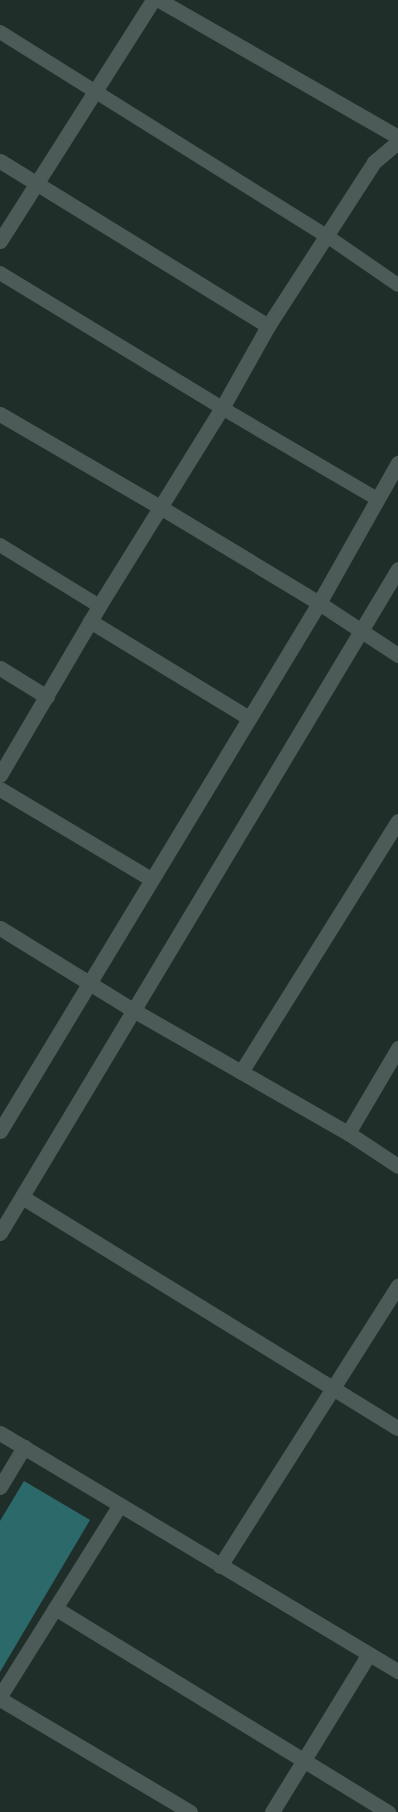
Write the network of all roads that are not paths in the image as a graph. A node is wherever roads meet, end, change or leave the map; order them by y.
1 (153, 0) edge
2 (160, 0) edge
3 (0, 32) edge
4 (96, 90) junction
5 (398, 137) edge
6 (398, 142) edge
7 (0, 161) edge
8 (36, 184) junction
9 (327, 236) junction
10 (0, 241) edge
11 (0, 273) edge
12 (398, 284) edge
13 (268, 326) junction
14 (222, 408) junction
15 (0, 414) edge
16 (398, 463) edge
17 (378, 499) junction
18 (160, 508) junction
19 (0, 545) edge
20 (398, 569) edge
21 (319, 603) junction
22 (99, 606) junction
23 (90, 621) junction
24 (360, 630) junction
25 (398, 655) edge
26 (0, 668) edge
27 (47, 697) junction
28 (249, 718) junction
29 (0, 775) edge
30 (0, 789) edge
31 (398, 821) edge
32 (151, 879) junction
33 (0, 928) edge
34 (88, 983) junction
35 (133, 1010) junction
36 (398, 1048) edge
37 (241, 1072) junction
38 (0, 1131) edge
39 (348, 1133) junction
40 (398, 1166) edge
41 (22, 1197) junction
42 (0, 1233) edge
43 (398, 1286) edge
44 (332, 1386) junction
45 (398, 1428) edge
46 (0, 1433) edge
47 (24, 1447) junction
48 (0, 1487) edge
49 (119, 1506) junction
50 (220, 1566) junction
51 (55, 1608) junction
52 (369, 1654) junction
53 (398, 1671) edge
54 (0, 1698) edge
55 (303, 1761) junction
56 (190, 1812) edge
57 (272, 1812) edge
58 (388, 1812) edge

1 - 4 street
2 - 5 street
3 - 4 lane
4 - 8 street
4 - 9 lane
6 - 9 street
7 - 8 street
8 - 10 street
8 - 13 street
9 - 12 lane
9 - 13 street
11 - 14 lane
13 - 14 street
14 - 17 lane
14 - 18 street
15 - 18 street
16 - 17 street
17 - 21 street
18 - 21 street
18 - 22 street
19 - 22 lane
20 - 24 street
21 - 24 street
21 - 28 street
22 - 23 street
23 - 27 street
23 - 28 street
24 - 25 street
24 - 35 street
26 - 27 street
27 - 29 street
28 - 32 street
30 - 32 street
31 - 37 street
32 - 34 street
33 - 34 street
34 - 35 street
34 - 38 street
35 - 37 street
35 - 41 street
36 - 39 street
37 - 39 street
39 - 40 street
41 - 42 street
41 - 44 street
43 - 44 street
44 - 45 street
44 - 50 street
46 - 47 street
47 - 48 street
47 - 49 street
49 - 50 street
49 - 51 street
50 - 52 street
51 - 54 street
51 - 55 street
52 - 53 street
52 - 55 street
54 - 56 street
55 - 57 street
55 - 58 street

